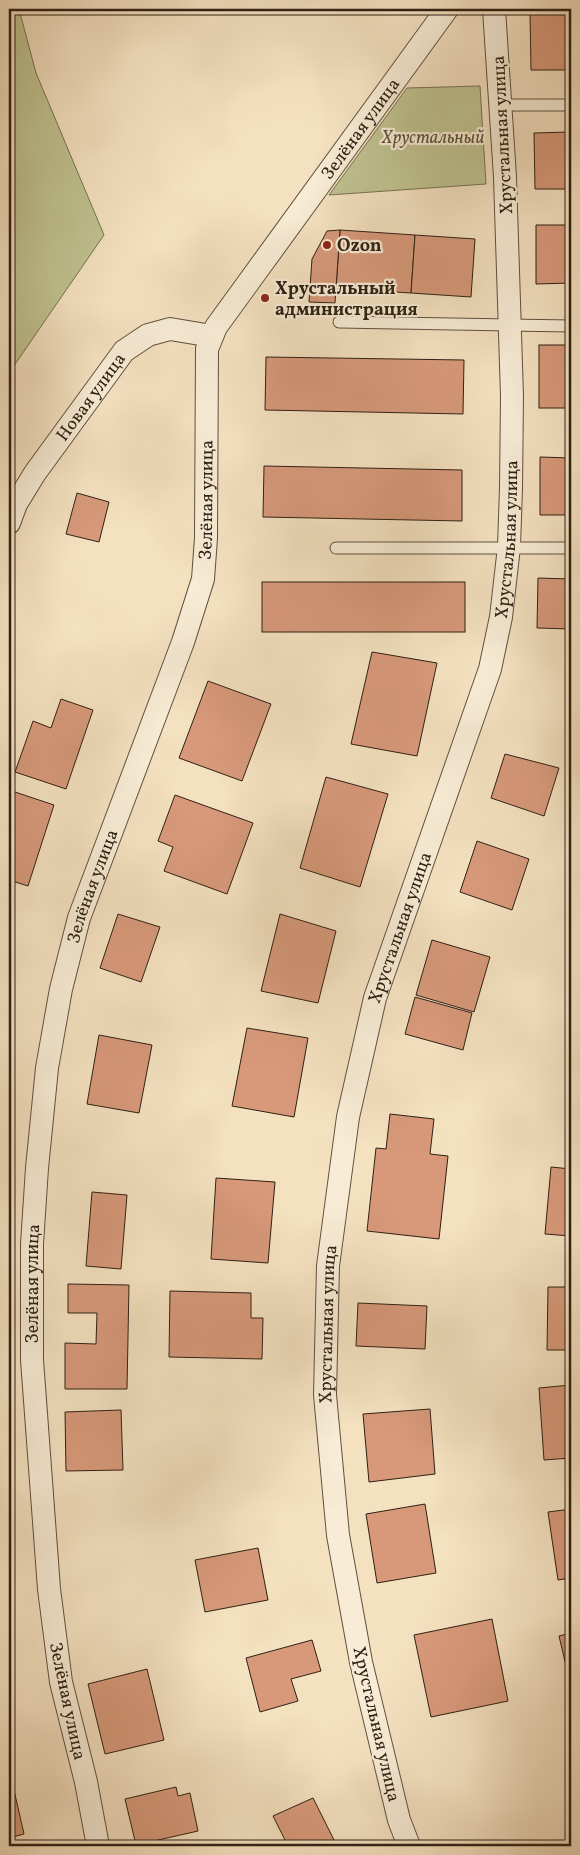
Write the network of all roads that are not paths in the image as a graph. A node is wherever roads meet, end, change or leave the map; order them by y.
1 (446, 9) edge
2 (494, 9) edge
3 (500, 105) junction
4 (571, 105) edge
5 (339, 322) dead end
6 (510, 326) junction
7 (571, 326) edge
8 (212, 336) junction
9 (9, 523) edge
10 (509, 547) junction
11 (336, 548) dead end
12 (571, 548) edge
13 (98, 1846) edge
14 (409, 1846) edge

1 - 8 street, Зелёная улица
2 - 3 street, Хрустальная улица
3 - 4 lane
3 - 6 street, Хрустальная улица
5 - 6 lane
6 - 7 lane
6 - 10 street, Хрустальная улица
8 - 9 street, Новая улица
8 - 13 street, Зелёная улица
10 - 11 lane
10 - 12 lane
10 - 14 street, Хрустальная улица

